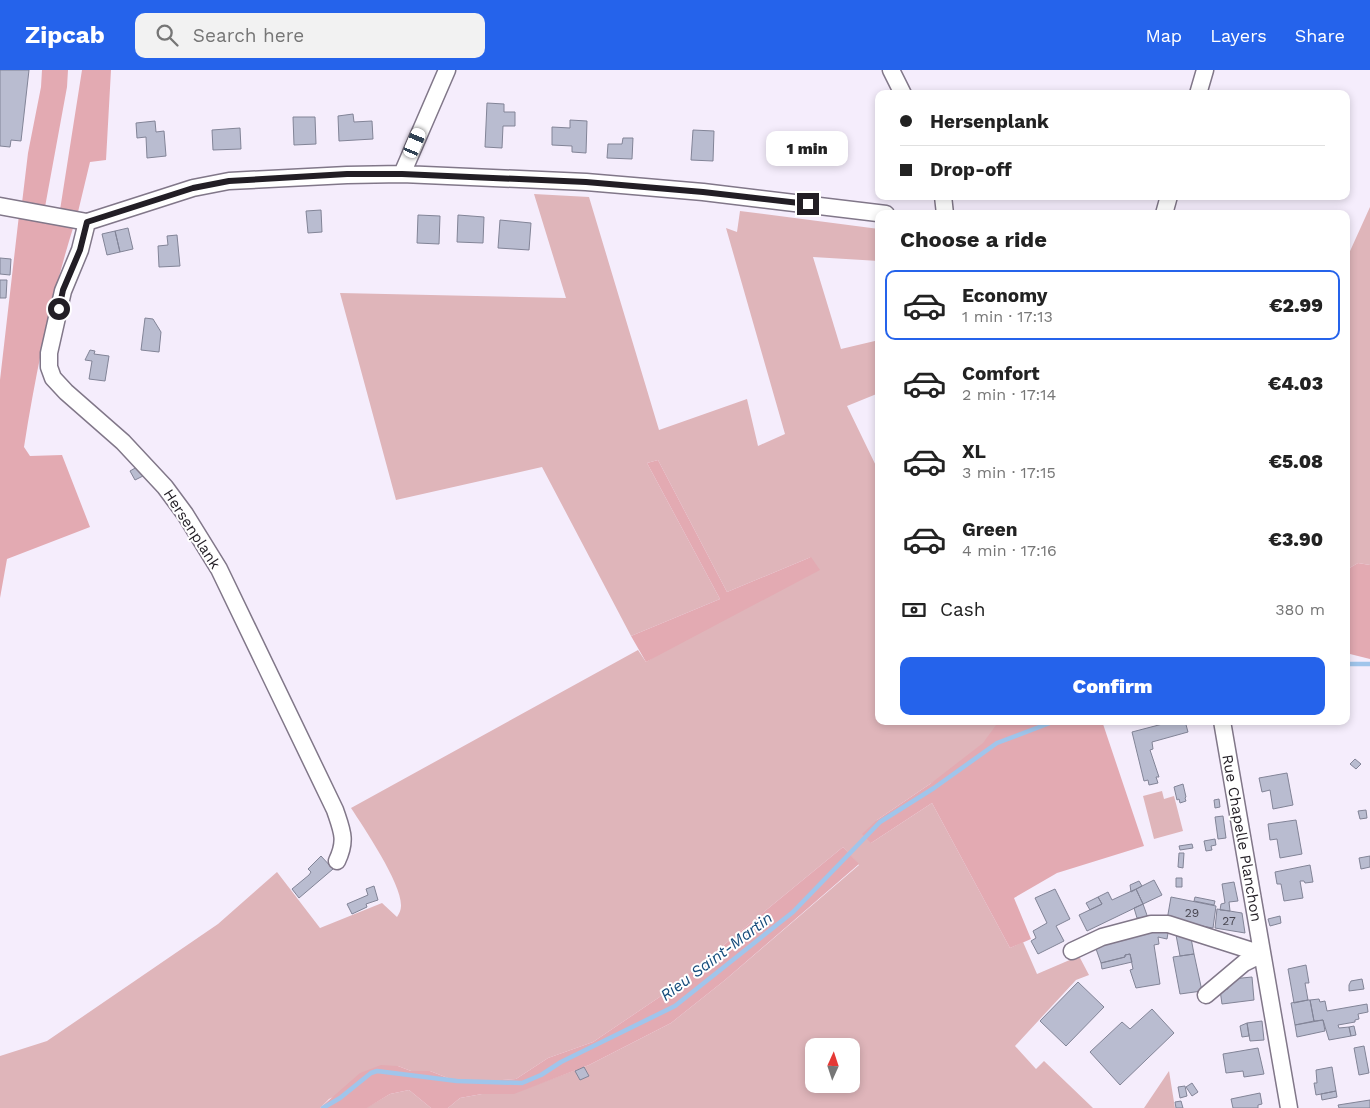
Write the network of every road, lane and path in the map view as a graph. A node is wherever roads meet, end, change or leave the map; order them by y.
1 (447, 70) edge
2 (892, 70) edge
3 (1205, 70) edge
4 (901, 90) edge
5 (1199, 90) edge
6 (402, 174) junction
7 (0, 206) edge
8 (875, 213) edge
9 (87, 222) junction
10 (1223, 725) edge
11 (337, 861) dead end
12 (1072, 950) dead end
13 (1262, 954) junction
14 (1206, 995) dead end
15 (1289, 1108) edge

1 - 6 street
2 - 4 street
3 - 5 street
6 - 8 street
6 - 9 street
7 - 9 street
9 - 11 street, Hersenplank
10 - 13 street, Rue Chapelle Planchon
12 - 13 street
13 - 14 street
13 - 15 street, Rue Chapelle Planchon

